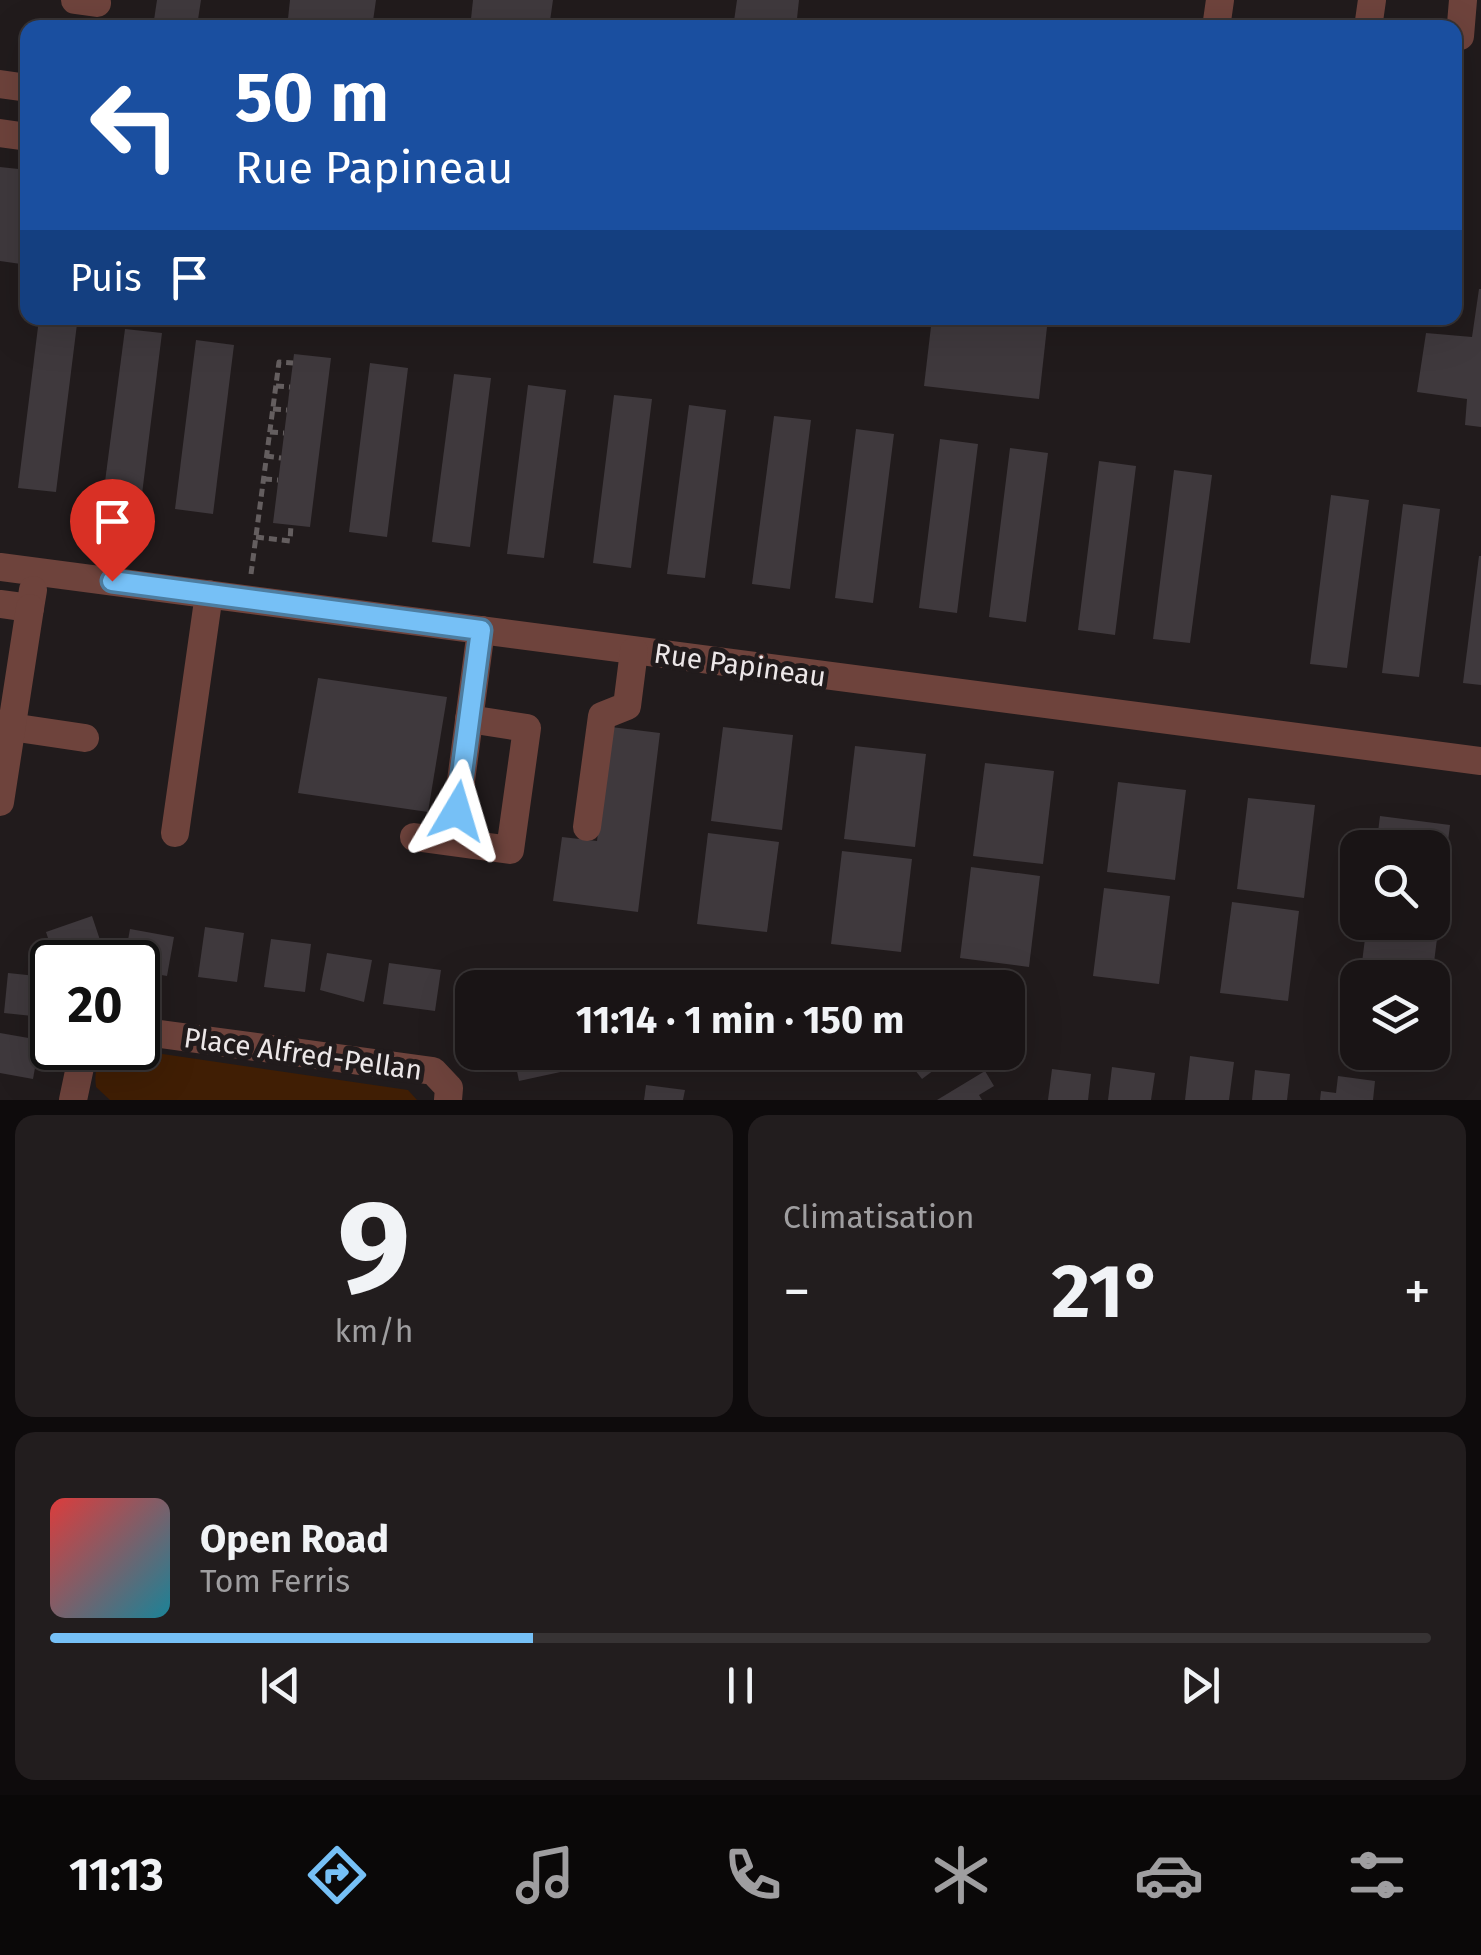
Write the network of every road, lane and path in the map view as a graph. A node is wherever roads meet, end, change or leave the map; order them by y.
1 (293, 362) dead end
2 (276, 386) junction
3 (290, 387) dead end
4 (273, 409) junction
5 (287, 410) dead end
6 (270, 432) junction
7 (284, 433) dead end
8 (266, 456) junction
9 (281, 458) dead end
10 (264, 479) junction
11 (278, 480) dead end
12 (291, 525) dead end
13 (256, 537) junction
14 (0, 567) edge
15 (36, 571) junction
16 (209, 594) junction
17 (247, 599) junction
18 (0, 604) edge
19 (30, 608) junction
20 (481, 630) junction
21 (634, 651) junction
22 (469, 719) junction
23 (11, 728) junction
24 (85, 738) dead end
25 (1481, 761) edge
26 (0, 802) edge
27 (587, 827) dead end
28 (174, 834) dead end
29 (414, 837) dead end
30 (453, 842) junction
31 (160, 1034) edge
32 (80, 1070) edge
33 (74, 1100) edge
34 (448, 1100) edge

1 - 2 path
2 - 3 path
2 - 4 path
4 - 5 path
4 - 6 path
6 - 7 path
6 - 8 path
8 - 9 path
8 - 10 path
10 - 11 path
10 - 13 path
12 - 13 path
13 - 17 path
14 - 15 street, Rue Papineau
15 - 16 street, Rue Papineau
15 - 19 street
16 - 17 street, Rue Papineau
16 - 28 street
17 - 20 street, Rue Papineau
18 - 19 street
19 - 23 street
20 - 21 street, Rue Papineau
20 - 22 street
21 - 25 street, Rue Papineau
21 - 27 street
22 - 30 street
22 - 30 street
23 - 24 street
23 - 26 street
29 - 30 street
31 - 34 street, Place Alfred-Pellan
32 - 33 street

